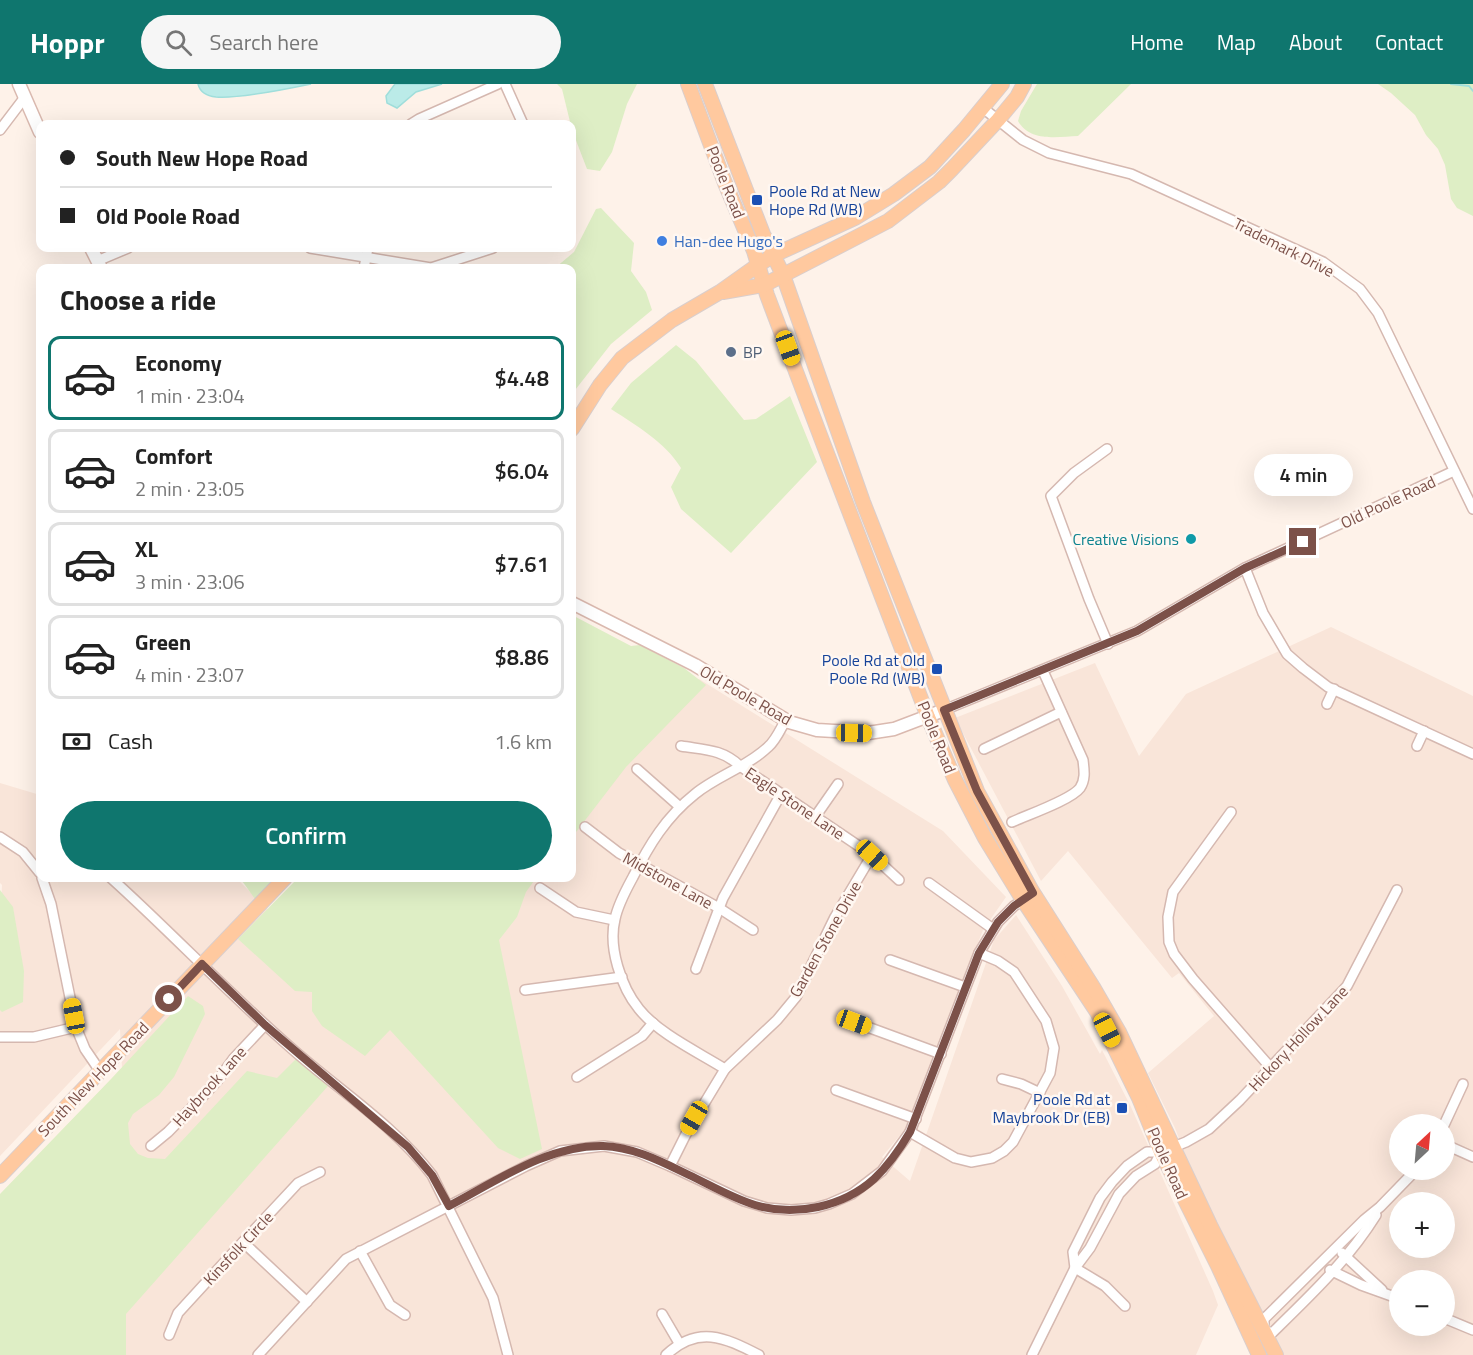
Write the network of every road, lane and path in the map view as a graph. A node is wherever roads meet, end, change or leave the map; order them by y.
1 (19, 84) edge
2 (498, 84) edge
3 (505, 84) edge
4 (688, 84) edge
5 (705, 84) edge
6 (1002, 84) edge
7 (1024, 84) edge
8 (25, 97) junction
9 (983, 108) junction
10 (417, 120) edge
11 (521, 120) edge
12 (998, 120) junction
13 (36, 123) edge
14 (0, 130) edge
15 (121, 252) edge
16 (481, 252) edge
17 (367, 253) edge
18 (774, 255) junction
19 (101, 264) edge
20 (414, 264) edge
21 (444, 264) edge
22 (758, 265) junction
23 (783, 276) junction
24 (764, 285) junction
25 (720, 292) junction
26 (576, 423) edge
27 (1107, 449) dead end
28 (1454, 471) junction
29 (1473, 509) edge
30 (1245, 568) junction
31 (576, 605) edge
32 (1108, 644) junction
33 (1043, 671) junction
34 (1334, 689) junction
35 (1327, 704) dead end
36 (944, 710) junction
37 (1061, 712) junction
38 (928, 717) junction
39 (785, 721) junction
40 (1424, 731) junction
41 (681, 746) dead end
42 (1417, 746) dead end
43 (984, 748) dead end
44 (1473, 754) edge
45 (740, 766) junction
46 (637, 769) dead end
47 (837, 784) dead end
48 (781, 794) junction
49 (680, 807) junction
50 (1231, 812) dead end
51 (815, 817) junction
52 (1012, 822) dead end
53 (585, 827) dead end
54 (0, 837) edge
55 (872, 855) junction
56 (639, 864) junction
57 (36, 867) edge
58 (899, 880) dead end
59 (44, 882) edge
60 (115, 882) edge
61 (281, 882) edge
62 (929, 883) dead end
63 (540, 888) dead end
64 (1397, 890) dead end
65 (1028, 896) junction
66 (719, 908) junction
67 (614, 920) junction
68 (993, 929) junction
69 (753, 930) dead end
70 (979, 953) junction
71 (890, 960) dead end
72 (202, 964) junction
73 (696, 969) dead end
74 (622, 977) junction
75 (965, 987) junction
76 (525, 990) dead end
77 (854, 1022) dead end
78 (653, 1023) junction
79 (265, 1025) junction
80 (76, 1027) junction
81 (0, 1036) edge
82 (941, 1054) junction
83 (1271, 1068) junction
84 (725, 1069) junction
85 (100, 1071) junction
86 (577, 1077) dead end
87 (1002, 1079) dead end
88 (1463, 1084) dead end
89 (836, 1090) dead end
90 (1040, 1093) junction
91 (1449, 1114) edge
92 (916, 1119) junction
93 (910, 1132) junction
94 (151, 1146) dead end
95 (1167, 1149) junction
96 (1455, 1149) edge
97 (1473, 1157) edge
98 (670, 1166) junction
99 (320, 1172) dead end
100 (0, 1176) edge
101 (1407, 1180) edge
102 (449, 1206) junction
103 (1380, 1208) junction
104 (243, 1242) junction
105 (360, 1251) junction
106 (1329, 1254) junction
107 (1346, 1256) junction
108 (1320, 1263) junction
109 (1074, 1268) junction
110 (1333, 1272) junction
111 (1384, 1292) junction
112 (1389, 1294) edge
113 (307, 1302) junction
114 (1125, 1306) dead end
115 (662, 1314) dead end
116 (405, 1315) dead end
117 (1455, 1323) edge
118 (1264, 1330) junction
119 (1473, 1330) edge
120 (169, 1335) dead end
121 (1253, 1341) junction
122 (679, 1343) junction
123 (258, 1355) edge
124 (508, 1355) edge
125 (666, 1355) edge
126 (759, 1355) edge
127 (1032, 1355) edge
128 (1258, 1355) edge
129 (1276, 1355) edge

1 - 8 street
2 - 10 street
3 - 11 street
4 - 22 main road, Poole Road
5 - 18 main road, Poole Road
6 - 9 main road
7 - 12 main road
8 - 13 street
8 - 14 street
9 - 12 street, Trademark Drive
9 - 18 main road
12 - 23 main road
12 - 28 street, Trademark Drive
15 - 19 street
16 - 21 street
17 - 20 street
18 - 22 main road
18 - 23 main road, Poole Road
22 - 24 main road, Poole Road
22 - 25 main road
23 - 24 main road
23 - 36 main road, Poole Road
24 - 25 main road
24 - 38 main road, Poole Road
25 - 26 main road
27 - 32 street
28 - 29 street, Trademark Drive
28 - 30 street, Old Poole Road
30 - 32 street, Old Poole Road
30 - 34 street
31 - 39 street, Old Poole Road
32 - 33 street, Old Poole Road
33 - 36 street, Old Poole Road
33 - 37 street
34 - 35 street
34 - 40 street
36 - 38 street, Old Poole Road
36 - 65 main road, Poole Road
37 - 43 street
37 - 52 street
38 - 39 street, Old Poole Road
38 - 65 main road, Poole Road
39 - 45 street
40 - 42 street
40 - 44 street
41 - 45 street, Eagle Stone Lane
45 - 48 street, Eagle Stone Lane
45 - 49 street
46 - 49 street
47 - 51 street
48 - 51 street, Eagle Stone Lane
48 - 66 street
49 - 56 street
50 - 83 street
51 - 55 street, Eagle Stone Lane
53 - 56 street, Midstone Lane
54 - 57 street
55 - 58 street, Eagle Stone Lane
55 - 84 street, Garden Stone Drive
56 - 66 street, Midstone Lane
56 - 67 street
59 - 80 street
60 - 72 street
61 - 72 main road, South New Hope Road
62 - 68 street
63 - 67 street
64 - 83 street, Hickory Hollow Lane
65 - 68 street
65 - 95 main road, Poole Road
66 - 69 street, Midstone Lane
66 - 73 street
67 - 74 street
68 - 70 street
70 - 75 street
70 - 90 street
71 - 75 street
72 - 79 street
72 - 85 main road, South New Hope Road
74 - 76 street
74 - 78 street
75 - 82 street
77 - 82 street
78 - 84 street
78 - 86 street
79 - 94 street, Haybrook Lane
79 - 102 street
80 - 81 street
80 - 85 street
82 - 92 street
83 - 95 street, Hickory Hollow Lane
84 - 98 street, Garden Stone Drive
85 - 100 main road, South New Hope Road
87 - 90 street
88 - 91 street
89 - 92 street
90 - 93 street
92 - 93 street
93 - 98 street
95 - 109 street
95 - 109 street
95 - 118 main road, Poole Road
95 - 121 main road, Poole Road
96 - 97 street
98 - 102 street
99 - 104 street, Kinsfolk Circle
101 - 103 street
102 - 105 street
102 - 124 street
103 - 106 street
103 - 107 street
104 - 113 street
104 - 120 street, Kinsfolk Circle
105 - 113 street
105 - 116 street
106 - 107 street
106 - 108 street
107 - 110 street
107 - 111 street
108 - 110 street
108 - 118 street
109 - 114 street
109 - 127 street
110 - 111 street
110 - 118 street
111 - 112 street
113 - 123 street
115 - 122 street
117 - 119 street
118 - 121 street
118 - 129 main road, Poole Road
121 - 128 main road, Poole Road
122 - 125 street
122 - 126 street

